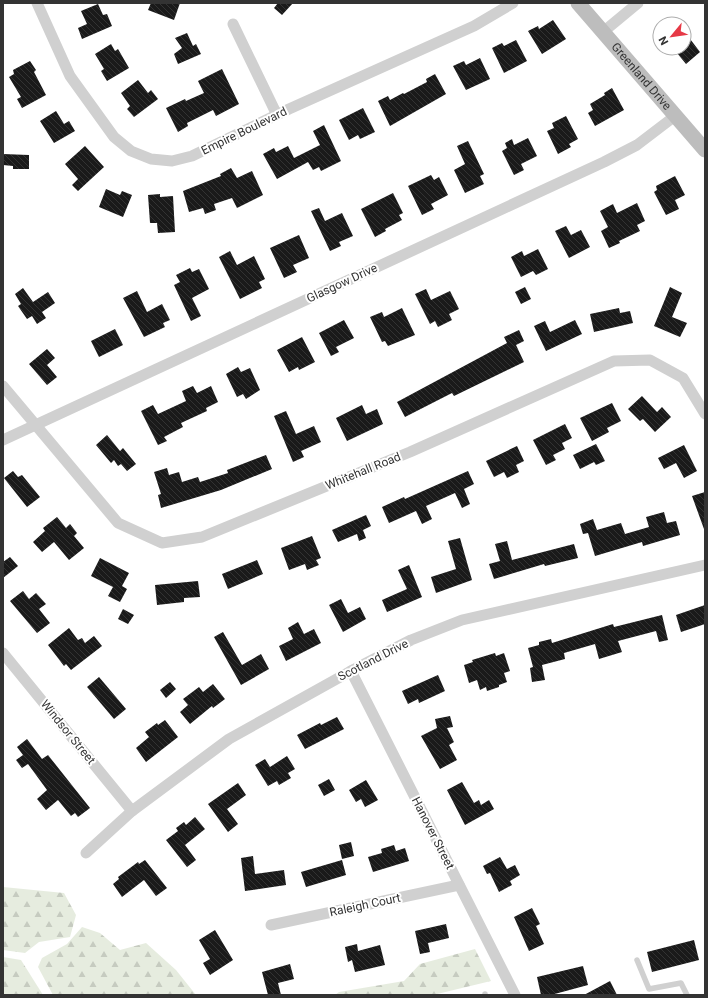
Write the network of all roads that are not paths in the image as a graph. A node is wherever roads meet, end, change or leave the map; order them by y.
1 (37, 3) edge
2 (513, 3) edge
3 (578, 3) edge
4 (638, 3) edge
5 (233, 24) dead end
6 (603, 32) junction
7 (277, 115) junction
8 (676, 116) junction
9 (705, 150) edge
10 (3, 386) edge
11 (705, 414) edge
12 (36, 424) junction
13 (3, 440) edge
14 (705, 565) edge
15 (3, 653) edge
16 (351, 671) junction
17 (132, 811) junction
18 (86, 853) dead end
19 (459, 885) junction
20 (271, 925) dead end
21 (638, 960) dead end
22 (515, 995) edge
23 (687, 995) edge

1 - 7 street, Empire Boulevard
2 - 7 street, Empire Boulevard
3 - 6 street, Greenland Drive
4 - 6 street
5 - 7 street
6 - 8 street, Greenland Drive
8 - 9 street, Greenland Drive
8 - 12 street, Glasgow Drive
10 - 12 street, Whitehall Road
11 - 12 street, Whitehall Road
12 - 13 street, Glasgow Drive
14 - 16 street, Scotland Drive
15 - 17 street, Windsor Street
16 - 17 street, Scotland Drive
16 - 19 street, Hanover Street
17 - 18 street, Scotland Drive
19 - 20 street, Raleigh Court
19 - 22 street, Hanover Street
21 - 23 lane

